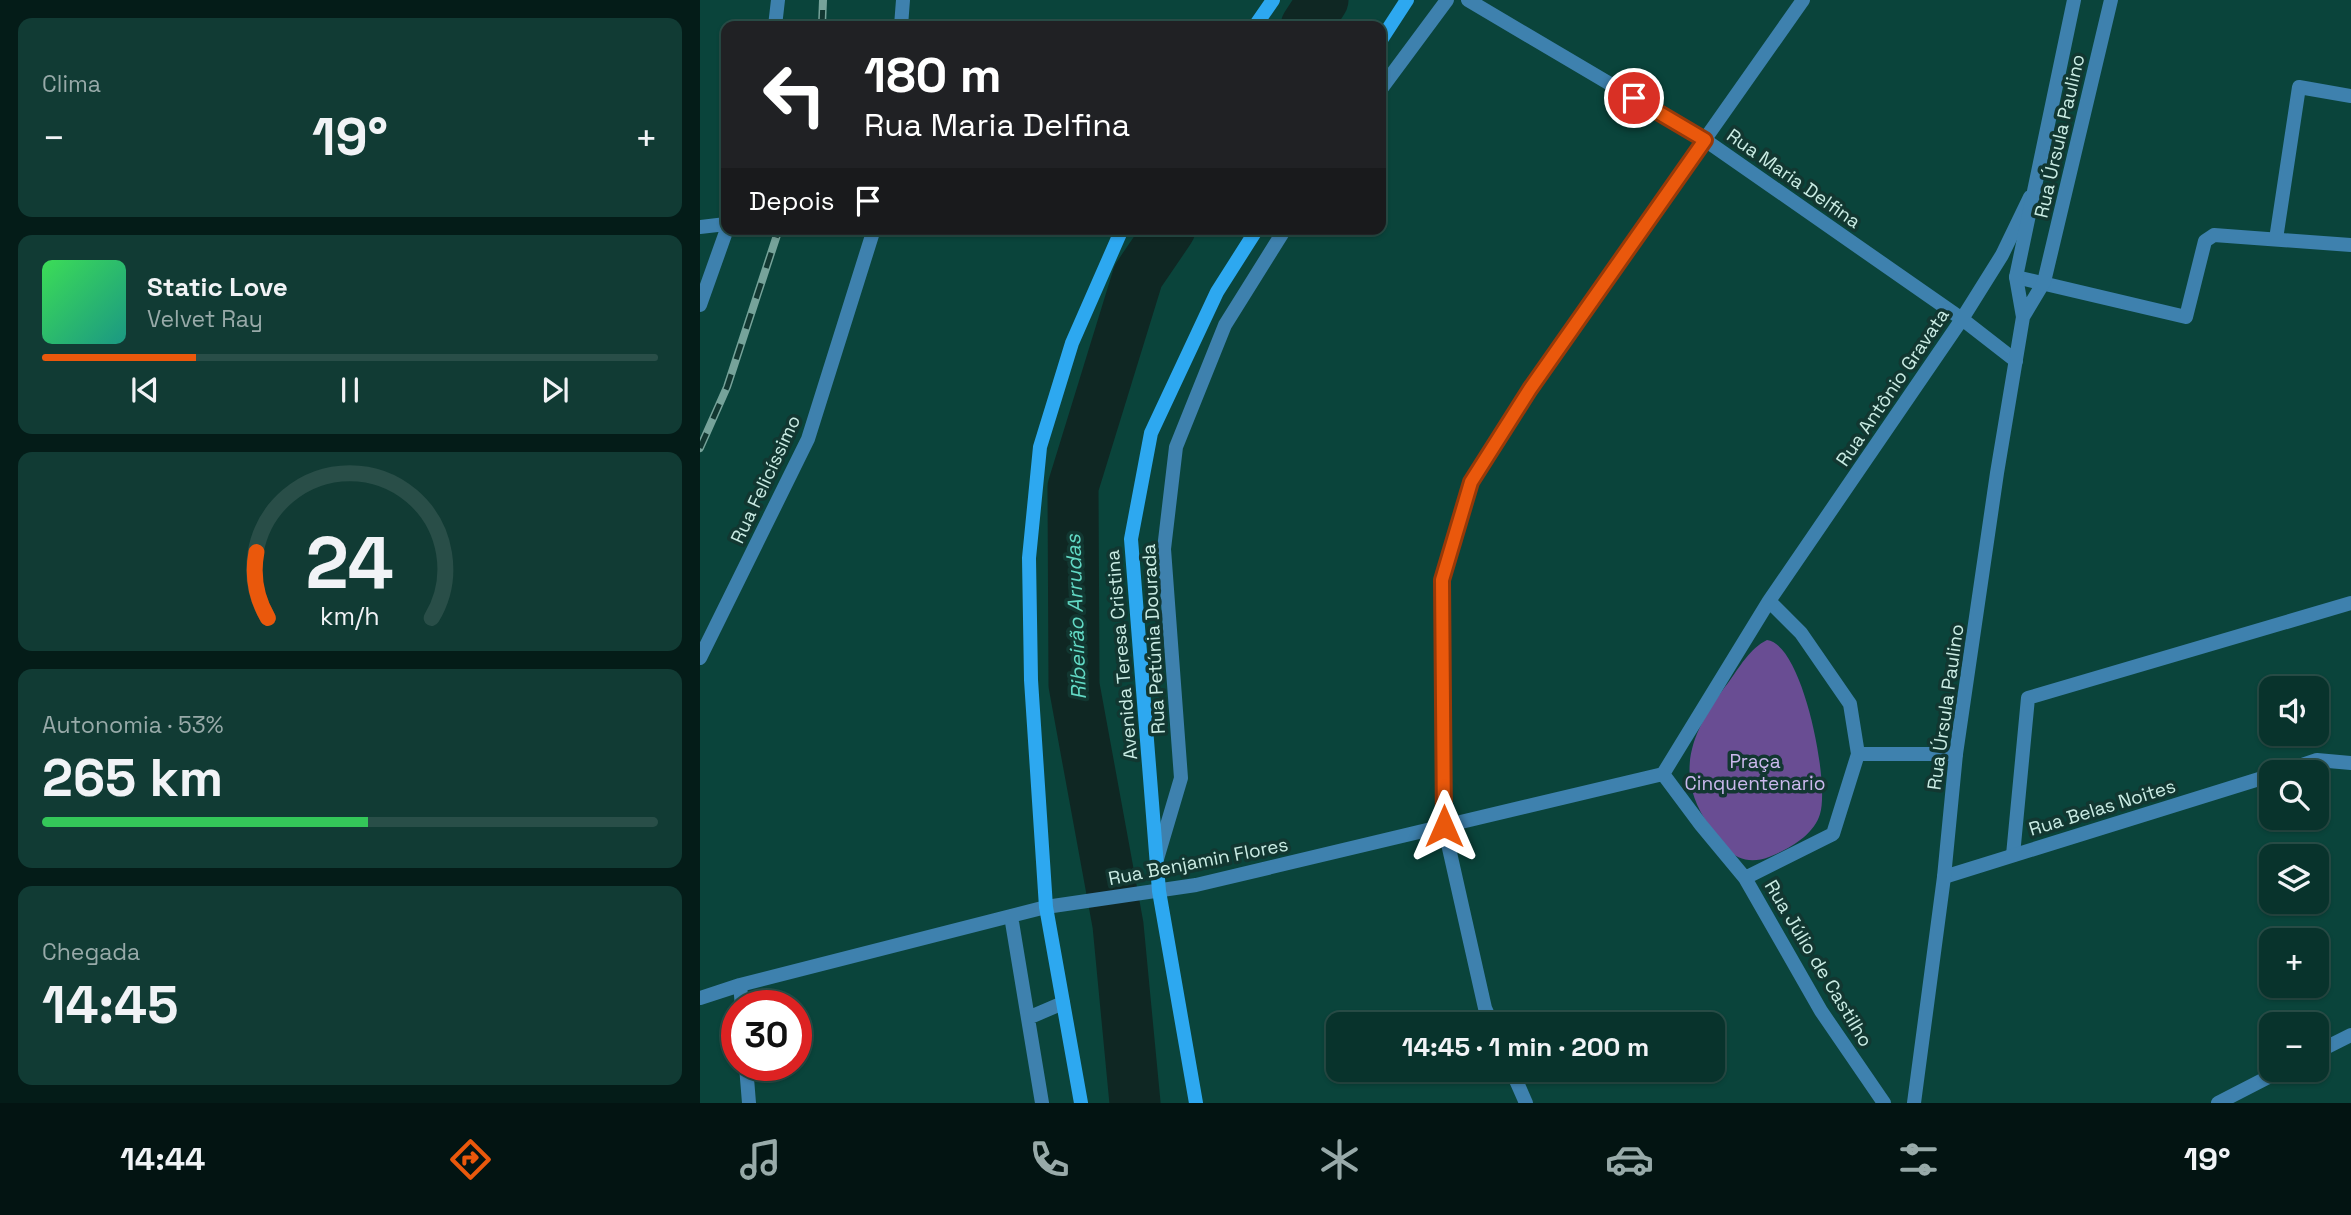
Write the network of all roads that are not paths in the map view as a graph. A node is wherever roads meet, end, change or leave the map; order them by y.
1 (778, 0) edge
2 (903, 0) edge
3 (1273, 0) edge
4 (1407, 0) edge
5 (1447, 0) edge
6 (1468, 0) edge
7 (1802, 0) edge
8 (2074, 0) edge
9 (2110, 0) edge
10 (776, 21) edge
11 (901, 21) edge
12 (1258, 21) edge
13 (1386, 32) edge
14 (1386, 82) edge
15 (2351, 96) edge
16 (1705, 140) junction
17 (2035, 187) junction
18 (721, 224) edge
19 (700, 227) edge
20 (725, 235) edge
21 (872, 235) edge
22 (1119, 235) edge
23 (1253, 235) edge
24 (1281, 235) edge
25 (2276, 239) junction
26 (2351, 245) edge
27 (2015, 277) junction
28 (2044, 282) junction
29 (700, 305) edge
30 (2023, 317) junction
31 (1962, 319) junction
32 (2016, 361) junction
33 (1769, 601) junction
34 (2351, 603) edge
35 (700, 658) edge
36 (1858, 754) junction
37 (1956, 754) junction
38 (2329, 762) edge
39 (2351, 763) edge
40 (1664, 774) junction
41 (2259, 779) edge
42 (1444, 826) junction
43 (2013, 855) junction
44 (1156, 860) junction
45 (1944, 877) junction
46 (1745, 878) junction
47 (1159, 891) junction
48 (1046, 907) junction
49 (1011, 916) junction
50 (740, 985) junction
51 (740, 990) edge
52 (700, 998) edge
53 (1063, 1003) junction
54 (1486, 1012) edge
55 (1028, 1018) junction
56 (2351, 1035) edge
57 (2329, 1046) edge
58 (747, 1081) edge
59 (1517, 1082) edge
60 (2259, 1082) edge
61 (749, 1103) edge
62 (1042, 1103) edge
63 (1081, 1103) edge
64 (1196, 1103) edge
65 (1526, 1103) edge
66 (1884, 1103) edge
67 (1914, 1103) edge
68 (2218, 1103) edge

1 - 10 street
2 - 11 street
3 - 12 main road
4 - 13 main road
5 - 14 street
6 - 16 street, Rua Maria Delfina
7 - 16 street
8 - 17 street, Rua Úrsula Paulino
9 - 28 street, Rua Úrsula Paulino
15 - 25 street
16 - 31 street, Rua Maria Delfina
16 - 42 street
17 - 27 street, Rua Úrsula Paulino
17 - 31 street, Rua Antônio Gravata
18 - 19 street
20 - 29 street
21 - 35 street, Rua Felicíssimo
22 - 48 main road
23 - 44 main road, Avenida Teresa Cristina
24 - 44 street, Rua Petúnia Dourada
25 - 26 street
25 - 28 street
27 - 28 street
27 - 30 street, Rua Úrsula Paulino
28 - 30 street, Rua Úrsula Paulino
30 - 32 street, Rua Úrsula Paulino
31 - 32 street, Rua Maria Delfina
31 - 33 street, Rua Antônio Gravata
32 - 37 street, Rua Úrsula Paulino
33 - 36 street
33 - 40 street, Rua Antônio Gravata
34 - 43 street
36 - 37 street
36 - 46 street
37 - 45 street, Rua Úrsula Paulino
38 - 39 street
40 - 42 street, Rua Benjamin Flores
40 - 46 street, Rua Júlio de Castilho
41 - 43 street, Rua Belas Noites
42 - 47 street, Rua Benjamin Flores
42 - 54 street
43 - 45 street, Rua Belas Noites
44 - 47 main road, Avenida Teresa Cristina
45 - 67 street, Rua Úrsula Paulino
46 - 66 street, Rua Júlio de Castilho
47 - 48 street, Rua Benjamin Flores
47 - 64 main road, Avenida Teresa Cristina
48 - 49 street, Rua Benjamin Flores
48 - 53 main road
49 - 50 street, Rua Benjamin Flores
49 - 55 street
50 - 51 street
50 - 52 street, Rua Benjamin Flores
53 - 55 street
53 - 63 main road
55 - 62 street
56 - 57 street
58 - 61 street
59 - 65 street
60 - 68 street

